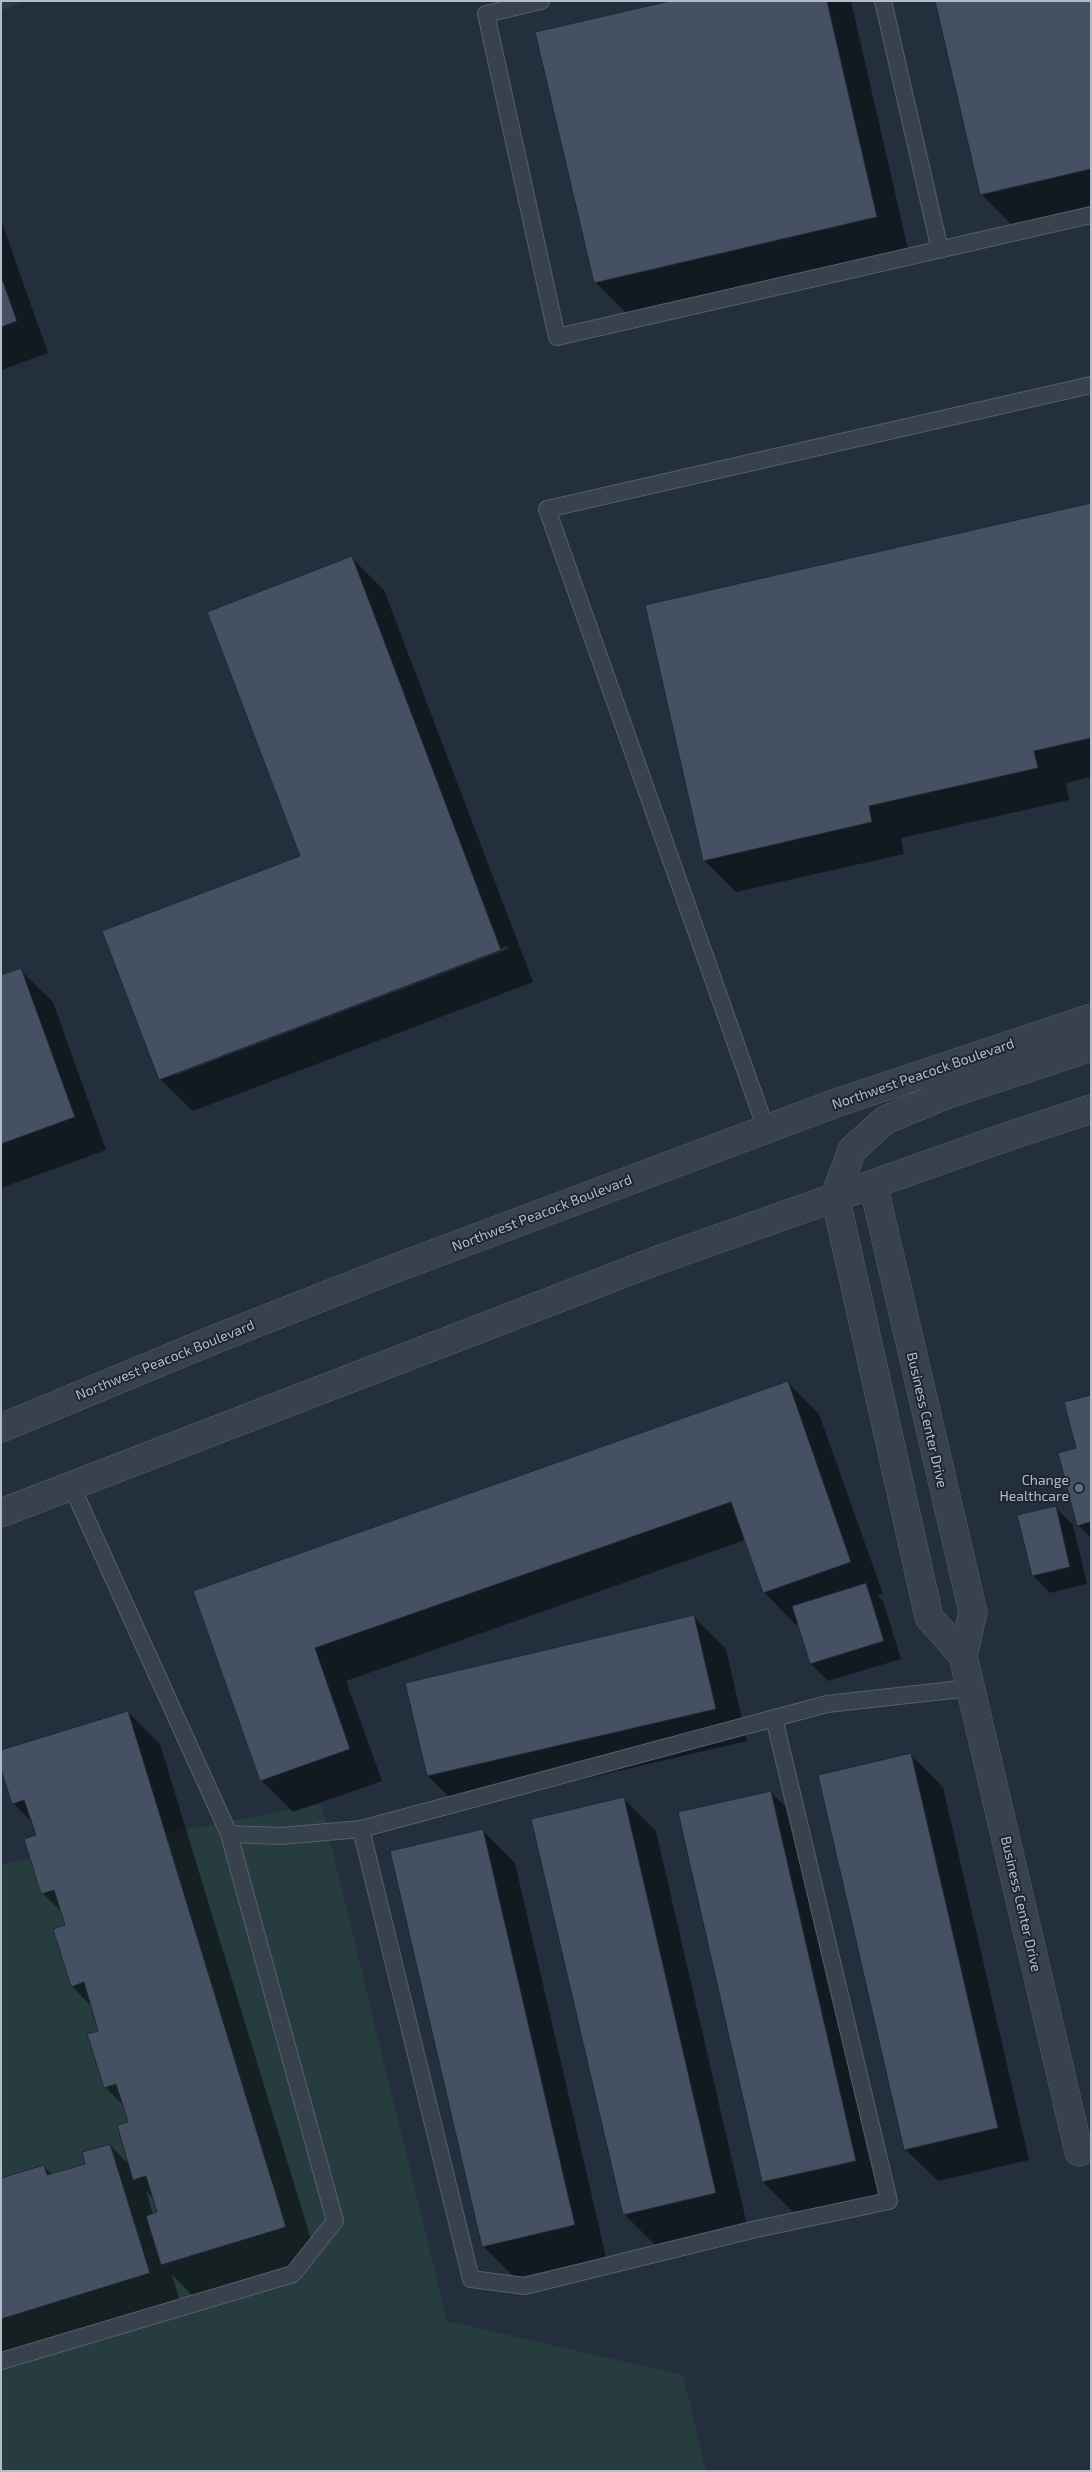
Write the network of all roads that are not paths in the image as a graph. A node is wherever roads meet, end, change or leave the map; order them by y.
1 (541, 1) edge
2 (883, 1) edge
3 (1091, 215) edge
4 (940, 250) junction
5 (1091, 385) edge
6 (1091, 1018) edge
7 (1091, 1047) edge
8 (1091, 1109) edge
9 (766, 1130) junction
10 (873, 1184) junction
11 (835, 1196) junction
12 (1, 1428) edge
13 (72, 1487) junction
14 (1, 1513) edge
15 (963, 1656) junction
16 (970, 1688) junction
17 (774, 1718) junction
18 (361, 1829) junction
19 (229, 1834) junction
20 (1079, 2152) dead end
21 (1, 2361) edge

1 - 4 lane
2 - 4 lane
3 - 4 lane
5 - 9 lane
6 - 9 street, Northwest Peacock Boulevard
7 - 11 street
8 - 10 street
9 - 12 street, Northwest Peacock Boulevard
10 - 11 street
10 - 15 street, Business Center Drive
11 - 13 street
11 - 15 street, Business Center Drive
13 - 14 street
13 - 19 lane
15 - 16 street, Business Center Drive
16 - 17 lane
16 - 20 street, Business Center Drive
17 - 18 lane
17 - 18 lane
18 - 19 lane
19 - 21 lane

